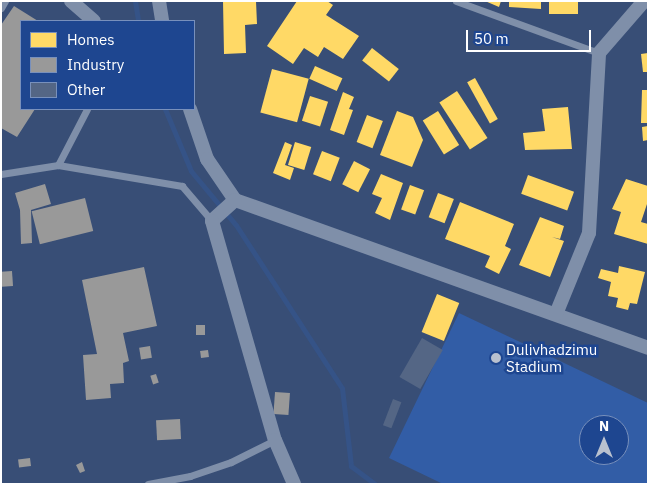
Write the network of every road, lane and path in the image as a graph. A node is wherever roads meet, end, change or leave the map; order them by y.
1 (5, 1) edge
2 (71, 1) edge
3 (158, 1) edge
4 (456, 1) edge
5 (644, 1) edge
6 (1, 8) edge
7 (93, 20) edge
8 (162, 20) edge
9 (599, 53) junction
10 (86, 110) edge
11 (190, 110) edge
12 (58, 165) junction
13 (1, 174) edge
14 (224, 210) junction
15 (556, 314) junction
16 (648, 348) edge
17 (276, 440) junction
18 (148, 484) edge
19 (294, 484) edge

1 - 6 lane
2 - 7 street
3 - 8 street
4 - 9 lane
5 - 9 street
9 - 15 street
10 - 12 lane
11 - 14 street
12 - 13 lane
12 - 14 lane
14 - 15 street
14 - 17 street
15 - 16 street
17 - 18 lane
17 - 19 street

